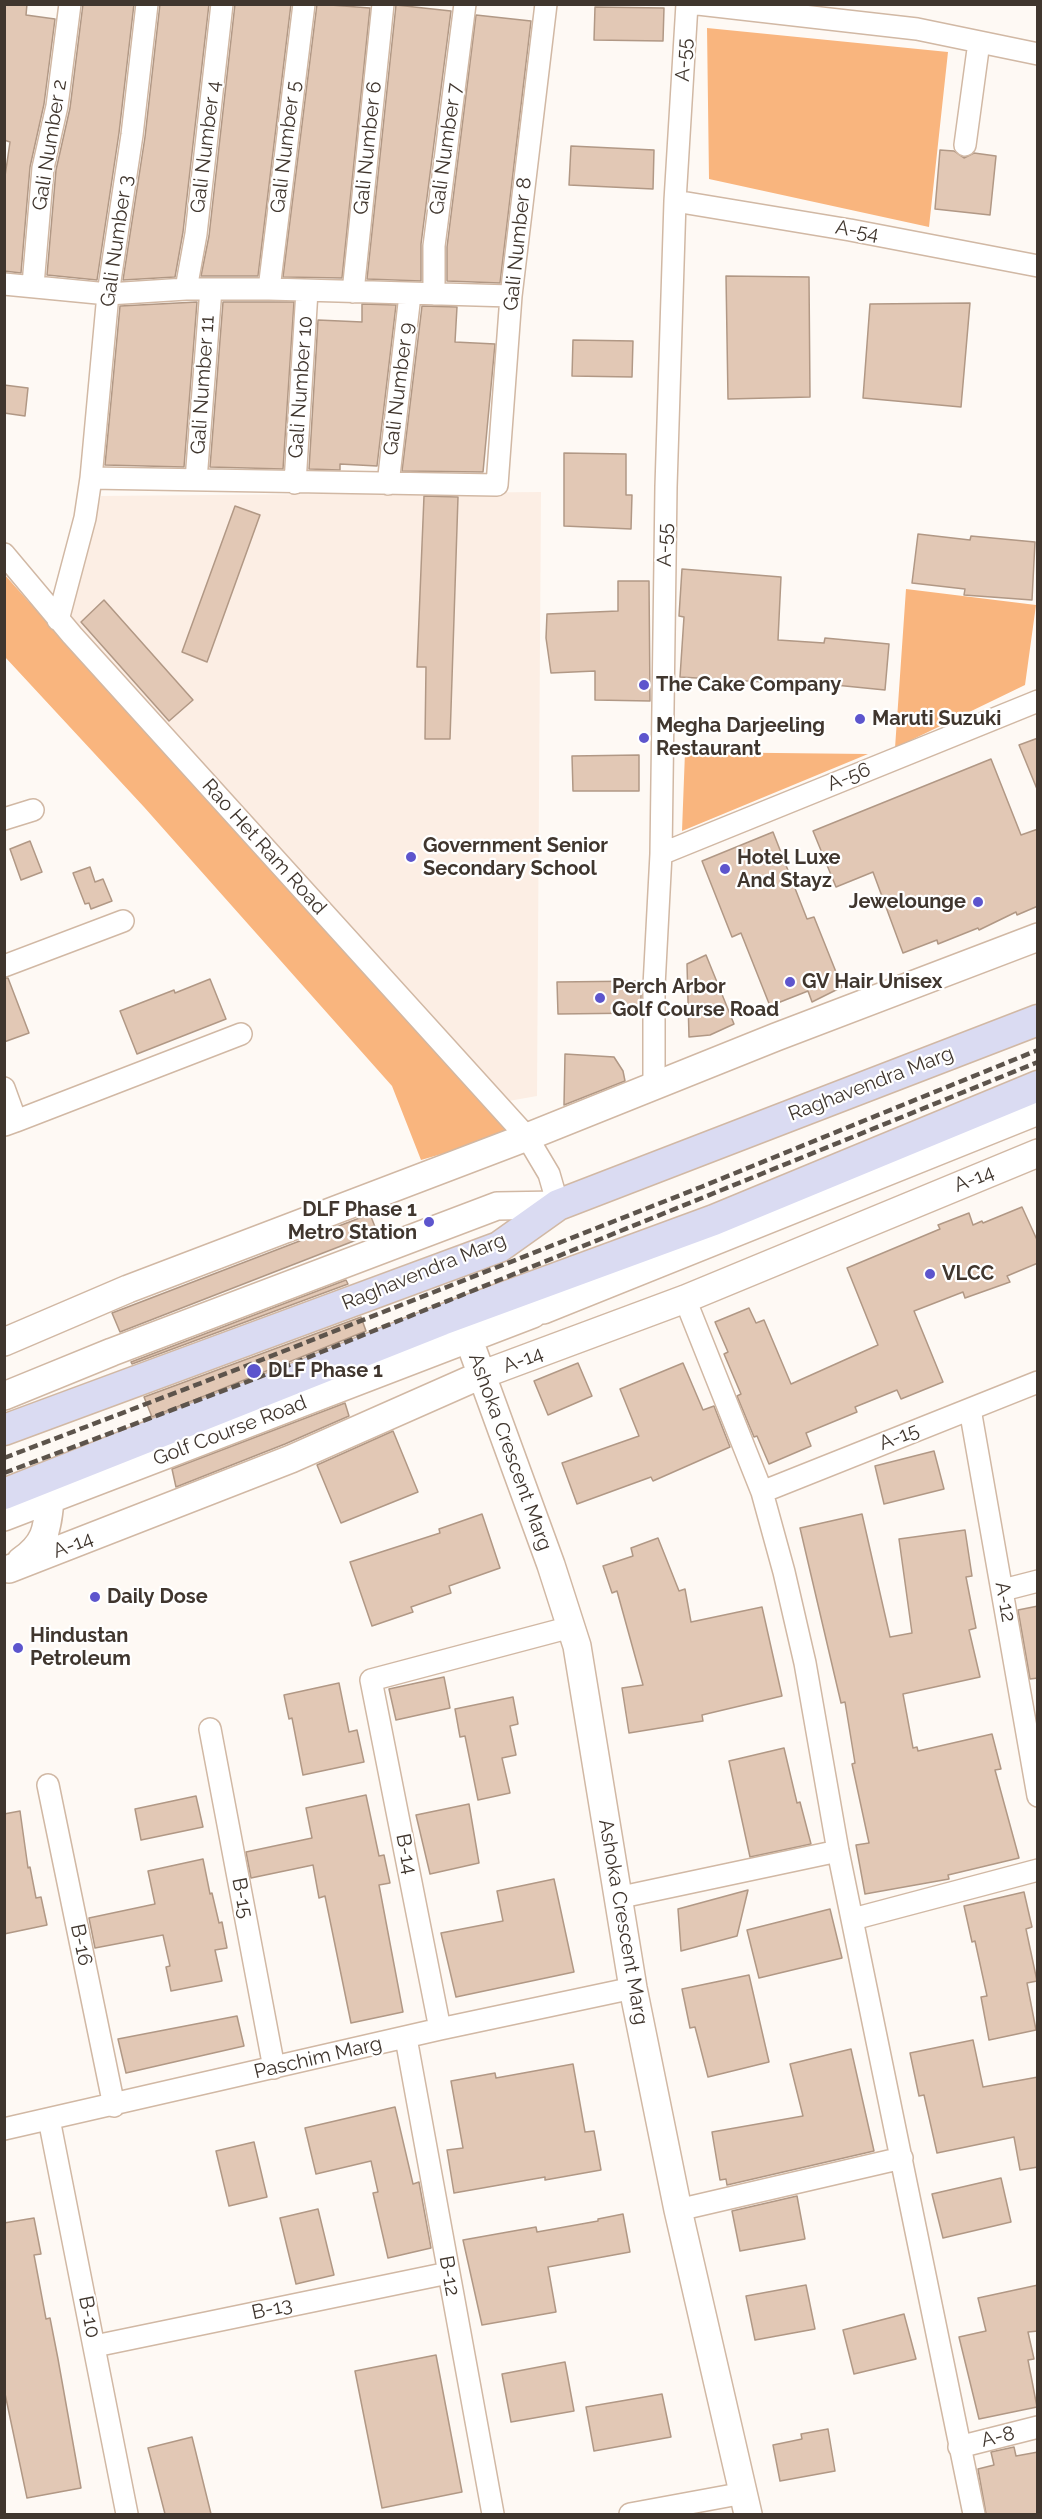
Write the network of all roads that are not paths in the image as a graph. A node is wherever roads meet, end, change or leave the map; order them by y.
1 (70, 4) edge
2 (147, 4) edge
3 (222, 4) edge
4 (304, 4) edge
5 (383, 4) edge
6 (465, 4) edge
7 (546, 4) edge
8 (687, 4) edge
9 (698, 4) edge
10 (733, 7) edge
11 (979, 42) junction
12 (1038, 54) edge
13 (965, 145) dead end
14 (675, 201) junction
15 (1038, 266) edge
16 (4, 284) edge
17 (33, 285) junction
18 (186, 289) junction
19 (211, 289) junction
20 (269, 289) junction
21 (306, 291) junction
22 (352, 292) junction
23 (108, 294) junction
24 (434, 294) junction
25 (410, 295) junction
26 (511, 296) junction
27 (91, 478) junction
28 (196, 480) junction
29 (295, 483) junction
30 (388, 484) junction
31 (4, 554) edge
32 (58, 620) junction
33 (1038, 701) edge
34 (33, 810) dead end
35 (4, 819) edge
36 (661, 854) junction
37 (123, 921) dead end
38 (1038, 937) edge
39 (4, 966) edge
40 (1038, 1020) edge
41 (241, 1034) dead end
42 (654, 1086) junction
43 (1038, 1086) edge
44 (4, 1088) edge
45 (1038, 1096) edge
46 (1005, 1100) junction
47 (1038, 1111) edge
48 (10, 1124) edge
49 (527, 1137) junction
50 (1038, 1154) edge
51 (558, 1205) junction
52 (575, 1270) junction
53 (685, 1299) junction
54 (533, 1314) junction
55 (468, 1340) junction
56 (4, 1341) edge
57 (481, 1375) junction
58 (1038, 1382) edge
59 (4, 1396) edge
60 (970, 1409) junction
61 (4, 1430) edge
62 (762, 1492) junction
63 (4, 1494) edge
64 (50, 1501) junction
65 (4, 1517) edge
66 (7, 1570) edge
67 (1038, 1581) edge
68 (1003, 1590) junction
69 (572, 1627) junction
70 (210, 1729) dead end
71 (48, 1785) dead end
72 (1038, 1796) edge
73 (838, 1851) junction
74 (1038, 1870) edge
75 (617, 1898) junction
76 (853, 1919) junction
77 (633, 1988) junction
78 (440, 2029) junction
79 (406, 2037) junction
80 (274, 2068) junction
81 (114, 2106) junction
82 (49, 2119) junction
83 (4, 2129) edge
84 (902, 2157) junction
85 (678, 2210) junction
86 (448, 2273) junction
87 (95, 2346) junction
88 (1038, 2427) edge
89 (959, 2447) junction
90 (746, 2504) edge
91 (127, 2514) edge
92 (494, 2514) edge
93 (630, 2514) edge
94 (974, 2514) edge

1 - 17 street, Gali Number 2
2 - 23 street, Gali Number 3
3 - 18 street, Gali Number 4
4 - 20 street, Gali Number 5
5 - 22 street, Gali Number 6
6 - 24 street, Gali Number 7
7 - 26 street, Gali Number 8
8 - 14 street, A-55
9 - 10 street
10 - 11 street
11 - 12 street
11 - 13 street
14 - 15 street, A-54
14 - 36 street, A-55
16 - 17 street
17 - 23 street
18 - 19 street
18 - 23 street
19 - 20 street
19 - 28 street, Gali Number 11
20 - 21 street
21 - 22 street
21 - 29 street, Gali Number 10
22 - 25 street
23 - 27 street, Gali Number 3
24 - 25 street
24 - 26 street
25 - 30 street, Gali Number 9
26 - 30 street, Gali Number 8
27 - 28 street
27 - 32 street, Gali Number 3
28 - 29 street
29 - 30 street
31 - 32 street, Rao Het Ram Road
32 - 49 street, Rao Het Ram Road
33 - 36 street, A-56
34 - 35 street
36 - 42 street, A-55
37 - 39 street
38 - 42 street
40 - 51 main road, Raghavendra Marg
41 - 48 street
42 - 49 street
43 - 46 main road
44 - 48 street
45 - 46 main road
46 - 52 main road
47 - 54 street
49 - 51 street, Rao Het Ram Road
49 - 56 street
50 - 53 street, A-14
51 - 59 street
51 - 61 main road, Raghavendra Marg
52 - 54 street, Golf Course Road
52 - 63 main road
53 - 57 street, A-14
53 - 62 street
54 - 55 street, Golf Course Road
55 - 57 street, Ashoka Crescent Marg
55 - 64 street, Golf Course Road
57 - 66 street, A-14
57 - 69 street, Ashoka Crescent Marg
58 - 60 street, A-15
60 - 62 street, A-15
60 - 68 street, A-12
62 - 73 street
64 - 65 street, Golf Course Road
64 - 66 street
67 - 68 street
68 - 72 street, A-12
69 - 75 street, Ashoka Crescent Marg
69 - 78 street, B-14
70 - 80 street, B-15
71 - 81 street, B-16
73 - 75 street
73 - 76 street
74 - 76 street
75 - 77 street, Ashoka Crescent Marg
76 - 84 street
77 - 78 street, Paschim Marg
77 - 85 street, Ashoka Crescent Marg
78 - 79 street, Paschim Marg
79 - 80 street, Paschim Marg
79 - 86 street, B-12
80 - 81 street, Paschim Marg
81 - 82 street, Paschim Marg
82 - 83 street, Paschim Marg
82 - 87 street, B-10
84 - 85 street
84 - 89 street
85 - 90 street, Ashoka Crescent Marg
86 - 87 street, B-13
86 - 92 street, B-12
87 - 91 street, B-10
88 - 89 street, A-8
89 - 94 street
90 - 93 street

